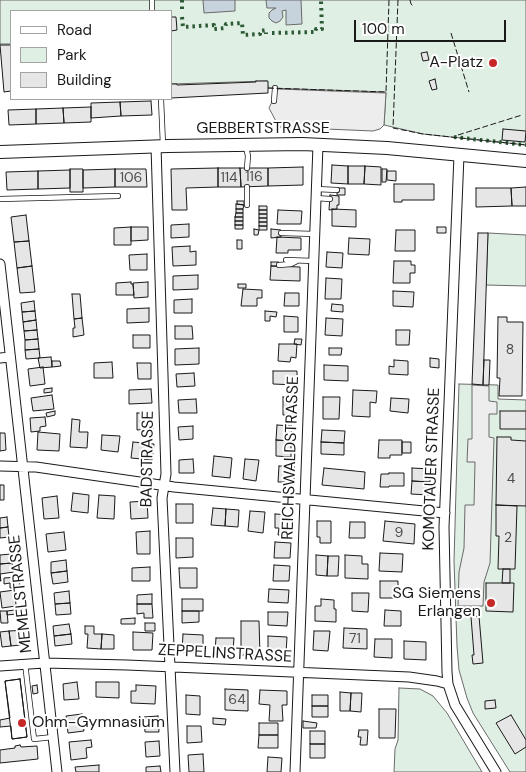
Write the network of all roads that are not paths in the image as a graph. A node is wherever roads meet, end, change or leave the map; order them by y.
1 (275, 88) dead end
2 (161, 100) edge
3 (274, 101) dead end
4 (318, 144) junction
5 (246, 145) junction
6 (160, 146) junction
7 (0, 152) edge
8 (459, 155) junction
9 (526, 161) edge
10 (247, 168) dead end
11 (247, 187) dead end
12 (337, 190) dead end
13 (316, 194) junction
14 (118, 196) dead end
15 (0, 199) edge
16 (330, 199) dead end
17 (247, 205) dead end
18 (281, 232) dead end
19 (315, 234) junction
20 (286, 260) dead end
21 (297, 261) junction
22 (314, 261) junction
23 (0, 264) edge
24 (279, 265) dead end
25 (10, 357) junction
26 (0, 358) edge
27 (0, 466) edge
28 (23, 466) junction
29 (164, 486) junction
30 (305, 500) junction
31 (445, 513) junction
32 (44, 662) junction
33 (26, 663) junction
34 (0, 666) edge
35 (170, 667) junction
36 (299, 673) junction
37 (448, 684) junction
38 (53, 737) junction
39 (57, 772) edge
40 (175, 772) edge
41 (295, 772) edge
42 (496, 772) edge

1 - 3 lane
2 - 6 lane
4 - 5 street, GEBBERTSTRASSE
4 - 8 street, GEBBERTSTRASSE
4 - 13 street, REICHSWALDSTRASSE
5 - 6 street, GEBBERTSTRASSE
5 - 10 lane
6 - 7 street, GEBBERTSTRASSE
6 - 29 street, BADSTRASSE
8 - 9 street, GEBBERTSTRASSE
8 - 31 street, KOMOTAUER STRASSE
11 - 17 lane
12 - 13 lane
13 - 16 lane
13 - 19 street, REICHSWALDSTRASSE
14 - 15 lane
18 - 19 lane
19 - 22 street, REICHSWALDSTRASSE
20 - 21 lane
21 - 22 lane
21 - 24 lane
22 - 30 street, REICHSWALDSTRASSE
23 - 25 street, MEMELSTRASSE
25 - 26 street
25 - 28 street, MEMELSTRASSE
27 - 28 street
28 - 29 street
28 - 32 street, MEMELSTRASSE
29 - 30 street
29 - 35 street, BADSTRASSE
30 - 31 street
30 - 36 street, REICHSWALDSTRASSE
31 - 37 street, KOMOTAUER STRASSE
32 - 33 street, ZEPPELINSTRASSE
32 - 35 street, ZEPPELINSTRASSE
32 - 38 street, MEMELSTRASSE
33 - 34 street, ZEPPELINSTRASSE
33 - 38 lane
35 - 36 street, ZEPPELINSTRASSE
35 - 40 street, BADSTRASSE
36 - 37 street, ZEPPELINSTRASSE
36 - 41 street, REICHSWALDSTRASSE
37 - 42 street, KOMOTAUER STRASSE
38 - 39 street, MEMELSTRASSE

